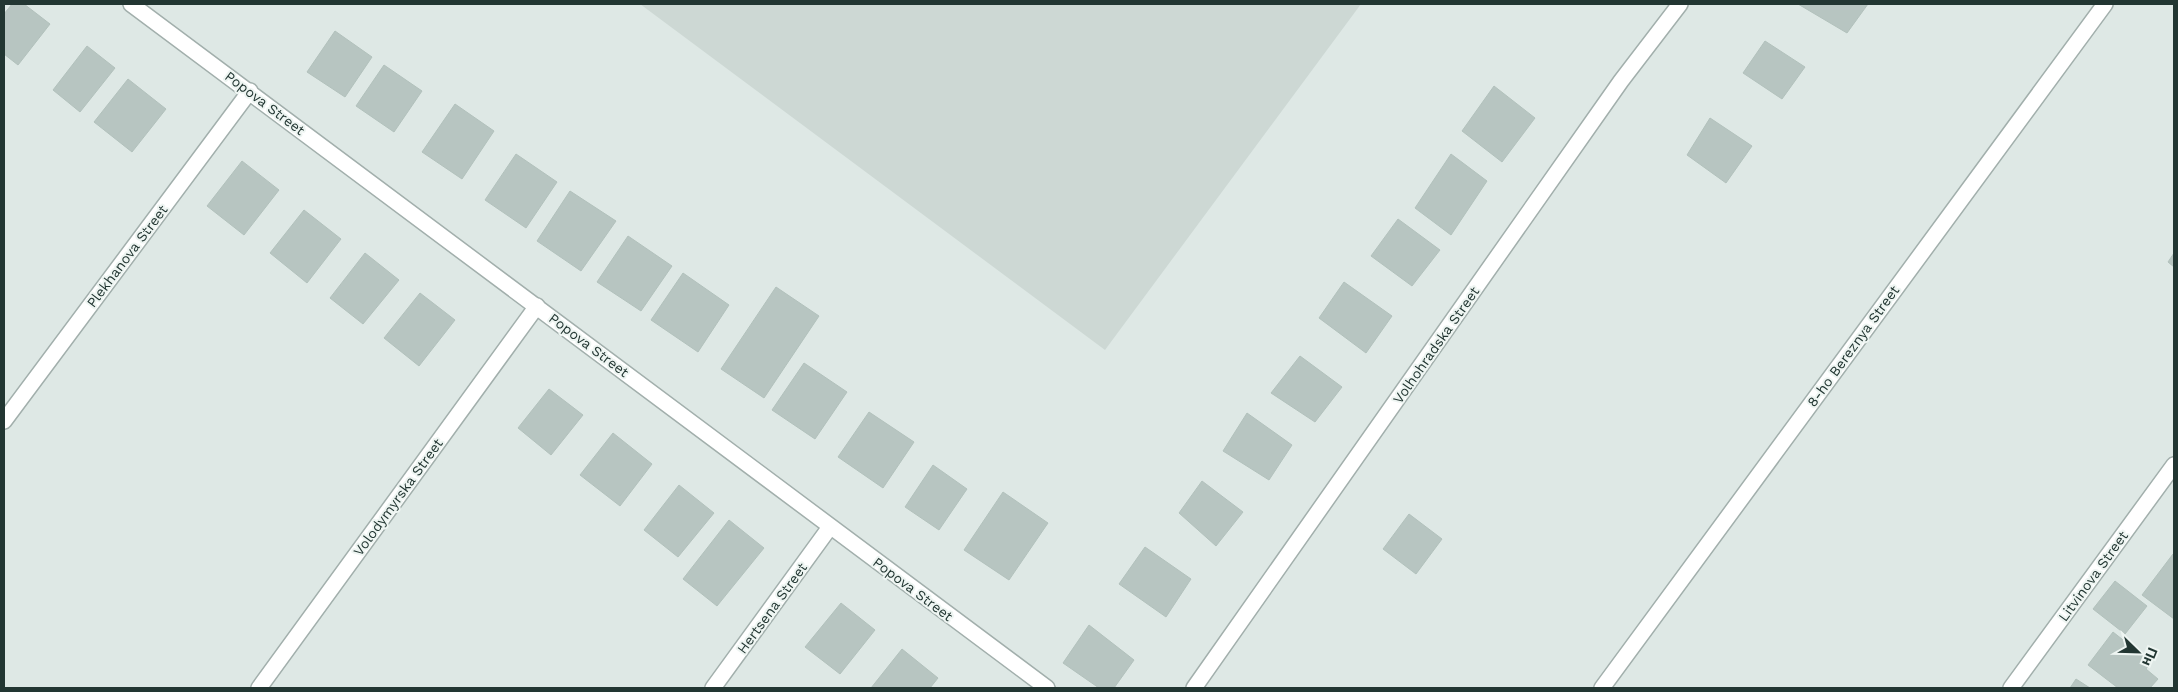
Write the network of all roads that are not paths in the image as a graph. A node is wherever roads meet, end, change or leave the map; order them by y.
1 (131, 4) edge
2 (1680, 4) edge
3 (2105, 4) edge
4 (250, 92) junction
5 (537, 306) junction
6 (4, 421) edge
7 (2174, 465) edge
8 (830, 527) junction
9 (259, 688) edge
10 (713, 688) edge
11 (1047, 688) edge
12 (1194, 688) edge
13 (1602, 688) edge
14 (2011, 688) edge

1 - 4 street, Popova Street
2 - 12 street, Volhohradska Street
3 - 13 street, 8-ho Bereznya Street
4 - 5 street, Popova Street
4 - 6 street, Plekhanova Street
5 - 8 street, Popova Street
5 - 9 street, Volodymyrska Street
7 - 14 street, Litvinova Street
8 - 10 street, Hertsena Street
8 - 11 street, Popova Street

